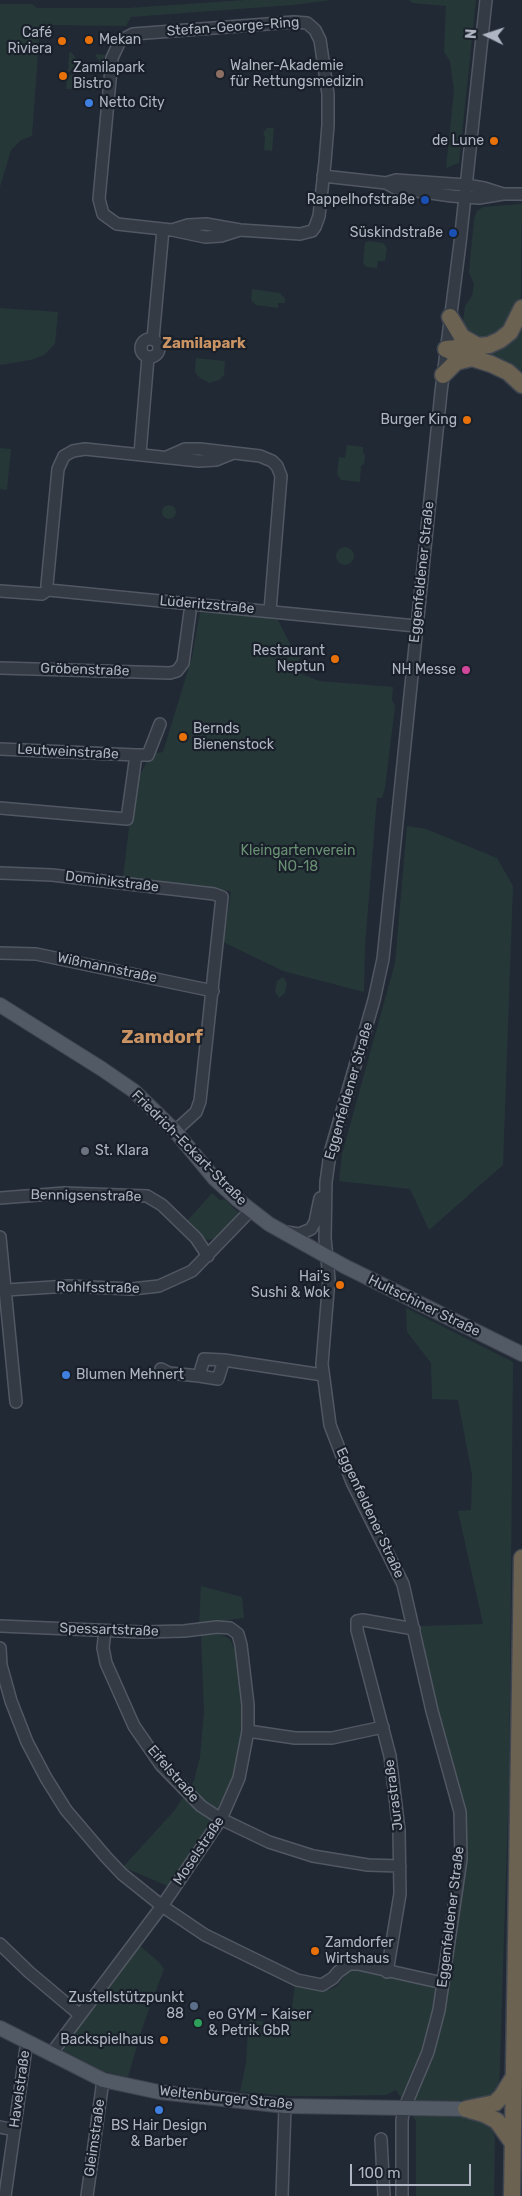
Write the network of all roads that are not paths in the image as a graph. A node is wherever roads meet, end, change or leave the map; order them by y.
1 (486, 0) edge
2 (323, 176) junction
3 (465, 191) junction
4 (522, 194) edge
5 (167, 229) junction
6 (522, 308) edge
7 (450, 318) junction
8 (446, 349) junction
9 (476, 352) junction
10 (443, 375) junction
11 (522, 385) edge
12 (140, 454) junction
13 (48, 590) junction
14 (0, 591) edge
15 (270, 611) junction
16 (190, 612) dead end
17 (416, 626) junction
18 (0, 668) edge
19 (160, 724) dead end
20 (0, 749) edge
21 (136, 755) junction
22 (0, 808) edge
23 (0, 873) edge
24 (0, 953) edge
25 (213, 991) junction
26 (0, 1005) edge
27 (174, 1131) junction
28 (326, 1175) junction
29 (0, 1198) edge
30 (251, 1210) junction
31 (283, 1232) junction
32 (0, 1237) edge
33 (208, 1256) junction
34 (327, 1257) junction
35 (6, 1290) junction
36 (522, 1354) edge
37 (224, 1360) junction
38 (161, 1369) dead end
39 (323, 1374) junction
40 (199, 1376) junction
41 (16, 1402) dead end
42 (522, 1558) edge
43 (0, 1626) edge
44 (218, 1627) joint
45 (414, 1629) junction
46 (105, 1630) junction
47 (0, 1648) edge
48 (383, 1727) junction
49 (248, 1731) junction
50 (222, 1819) junction
51 (400, 1866) junction
52 (162, 1906) junction
53 (0, 1944) edge
54 (387, 1972) junction
55 (443, 1983) junction
56 (80, 2015) junction
57 (0, 2028) edge
58 (27, 2041) junction
59 (51, 2054) junction
60 (514, 2076) junction
61 (103, 2080) junction
62 (285, 2106) junction
63 (404, 2108) junction
64 (466, 2109) junction
65 (0, 2127) edge
66 (14, 2130) junction
67 (382, 2139) dead end
68 (512, 2142) junction
69 (5, 2196) edge
70 (87, 2196) edge
71 (282, 2196) edge
72 (384, 2196) edge
73 (402, 2196) edge
74 (512, 2196) edge

1 - 3 street
2 - 3 street
2 - 5 street, Stefan-George-Ring
2 - 5 street, Stefan-George-Ring
3 - 4 street
3 - 7 street, Eggenfeldener Straße
5 - 12 street
6 - 9 highway
7 - 8 street, Eggenfeldener Straße
7 - 9 highway
8 - 9 highway
8 - 10 street, Eggenfeldener Straße
9 - 10 highway
9 - 11 highway
10 - 17 street, Eggenfeldener Straße
12 - 13 street
12 - 15 street
13 - 14 street, Lüderitzstraße
13 - 15 street, Lüderitzstraße
15 - 17 street, Lüderitzstraße
16 - 18 street, Gröbenstraße
17 - 28 street, Eggenfeldener Straße
19 - 21 street
20 - 21 street, Leutweinstraße
21 - 22 street
23 - 25 street, Dominikstraße
24 - 25 street, Wißmannstraße
25 - 27 street
26 - 27 main road, Friedrich-Eckart-Straße
27 - 30 main road, Friedrich-Eckart-Straße
28 - 31 street
28 - 34 street, Eggenfeldener Straße
29 - 33 street, Bennigsenstraße
30 - 31 main road, Friedrich-Eckart-Straße
30 - 33 street, Rohlfsstraße
31 - 34 main road, Friedrich-Eckart-Straße
32 - 35 street
33 - 35 street, Rohlfsstraße
34 - 36 main road, Hultschiner Straße
34 - 39 street, Eggenfeldener Straße
35 - 41 street
37 - 39 street
37 - 40 street
37 - 40 street
38 - 40 street
39 - 45 street, Eggenfeldener Straße
42 - 60 highway
43 - 46 street, Spessartstraße
44 - 46 street, Spessartstraße
44 - 49 street, Moselstraße
45 - 48 street, Jurastraße
45 - 55 street, Eggenfeldener Straße
46 - 50 street, Eifelstraße
47 - 52 street
48 - 49 street
48 - 51 street, Jurastraße
49 - 50 street, Moselstraße
50 - 51 street, Eifelstraße
50 - 52 street, Moselstraße
51 - 54 street, Jurastraße
52 - 54 street
52 - 56 street, Moselstraße
53 - 56 street
54 - 55 street
55 - 63 street, Eggenfeldener Straße
56 - 59 street, Moselstraße
57 - 58 main road, Weltenburger Straße
58 - 59 main road, Weltenburger Straße
58 - 66 street, Havelstraße
59 - 61 main road, Weltenburger Straße
60 - 64 highway
60 - 68 highway
61 - 62 main road, Weltenburger Straße
61 - 70 street, Gleimstraße
62 - 63 main road, Weltenburger Straße
62 - 71 street
63 - 64 main road, Weltenburger Straße
63 - 73 street, Eggenfeldener Straße
64 - 68 highway
65 - 66 street
66 - 69 street, Havelstraße
67 - 72 street
68 - 74 highway

